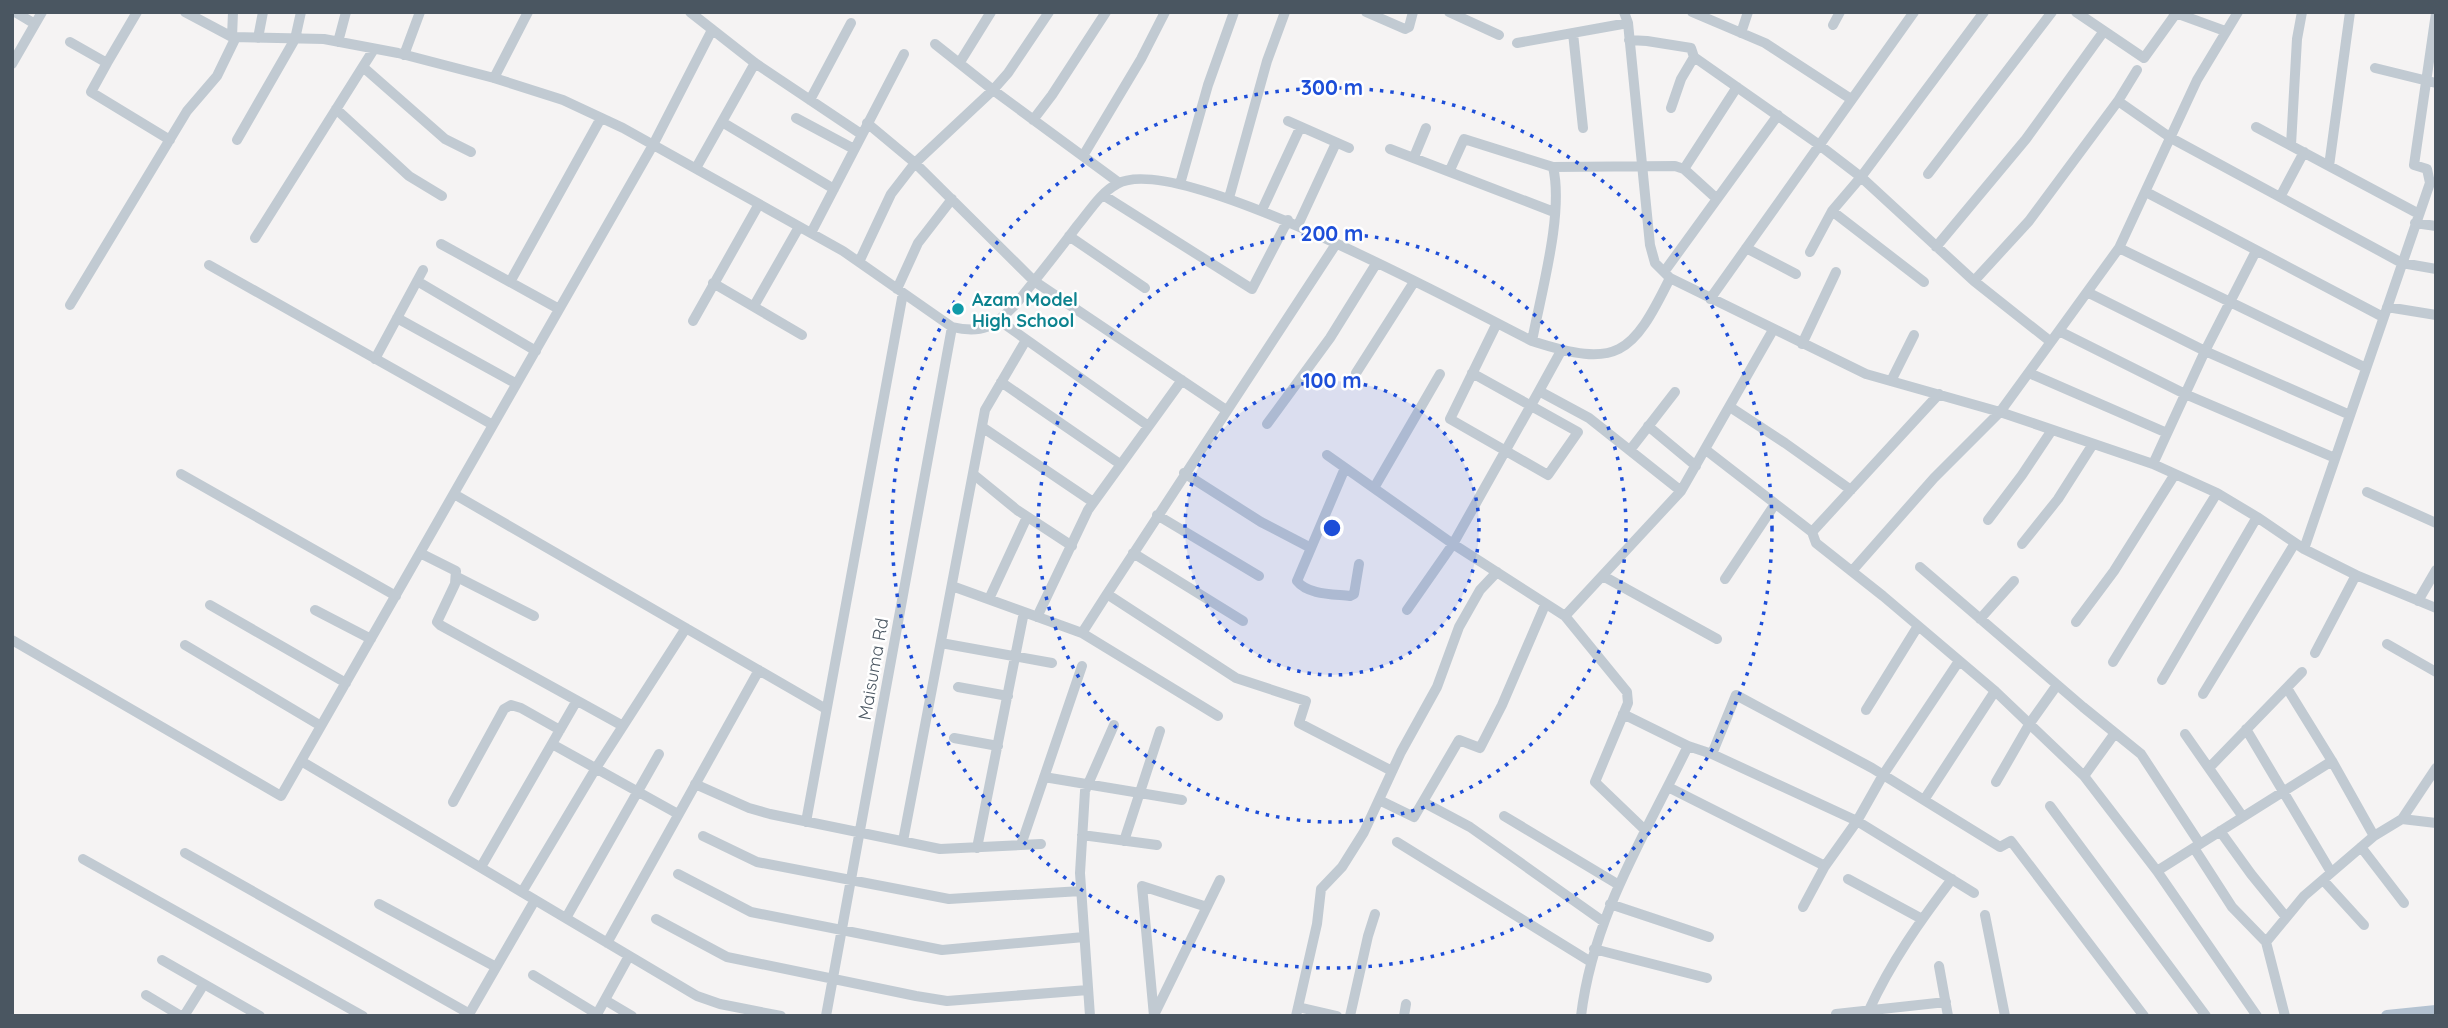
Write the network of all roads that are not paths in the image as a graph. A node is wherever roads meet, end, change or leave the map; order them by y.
1 (15, 12) edge
2 (42, 12) edge
3 (137, 12) edge
4 (185, 12) edge
5 (233, 12) edge
6 (263, 12) edge
7 (301, 12) edge
8 (346, 12) edge
9 (420, 12) edge
10 (528, 12) edge
11 (690, 12) edge
12 (991, 12) edge
13 (1049, 12) edge
14 (1106, 12) edge
15 (1165, 12) edge
16 (1234, 12) edge
17 (1285, 12) edge
18 (1367, 12) edge
19 (1413, 12) edge
20 (1449, 12) edge
21 (1624, 12) edge
22 (1692, 12) edge
23 (1748, 12) edge
24 (1840, 12) edge
25 (1914, 12) edge
26 (1984, 12) edge
27 (2052, 12) edge
28 (2076, 12) edge
29 (2238, 12) edge
30 (2302, 12) edge
31 (2350, 12) edge
32 (2175, 13) edge
33 (2436, 13) edge
34 (1707, 15) edge
35 (851, 23) dead end
36 (1628, 23) junction
37 (35, 24) junction
38 (1833, 25) dead end
39 (712, 30) junction
40 (2104, 31) junction
41 (2225, 32) junction
42 (1573, 33) junction
43 (1741, 33) junction
44 (1499, 35) dead end
45 (234, 37) junction
46 (258, 38) junction
47 (295, 40) junction
48 (1629, 40) junction
49 (70, 42) dead end
50 (338, 42) junction
51 (1517, 43) dead end
52 (935, 44) dead end
53 (374, 49) junction
54 (904, 54) dead end
55 (404, 55) junction
56 (1694, 57) junction
57 (960, 62) junction
58 (107, 63) junction
59 (755, 63) junction
60 (12, 64) edge
61 (363, 67) junction
62 (2375, 68) dead end
63 (2137, 70) dead end
64 (494, 78) junction
65 (2431, 82) edge
66 (1737, 86) junction
67 (993, 90) junction
68 (1851, 99) junction
69 (810, 100) junction
70 (2118, 101) junction
71 (1671, 108) dead end
72 (336, 109) junction
73 (1778, 116) junction
74 (601, 118) junction
75 (796, 118) dead end
76 (1033, 120) junction
77 (1288, 121) dead end
78 (722, 122) junction
79 (867, 123) junction
80 (2256, 127) dead end
81 (1300, 128) junction
82 (1426, 128) dead end
83 (1583, 128) dead end
84 (861, 134) junction
85 (2171, 138) junction
86 (170, 140) junction
87 (237, 140) dead end
88 (1336, 143) junction
89 (1818, 144) junction
90 (653, 145) junction
91 (2291, 145) junction
92 (1349, 148) dead end
93 (854, 149) junction
94 (1390, 149) dead end
95 (471, 152) dead end
96 (2304, 152) junction
97 (1083, 156) junction
98 (1414, 157) junction
99 (915, 163) junction
100 (1642, 166) junction
101 (2329, 166) junction
102 (1553, 167) junction
103 (696, 168) junction
104 (1684, 169) junction
105 (1450, 170) junction
106 (1928, 174) dead end
107 (1861, 177) junction
108 (1118, 182) junction
109 (2433, 183) edge
110 (1180, 184) junction
111 (834, 189) junction
112 (2146, 192) junction
113 (1103, 195) junction
114 (442, 196) dead end
115 (2280, 197) junction
116 (1229, 198) junction
117 (952, 199) junction
118 (1717, 199) junction
119 (758, 204) junction
120 (1262, 210) junction
121 (1832, 211) junction
122 (1555, 212) junction
123 (2417, 218) junction
124 (1293, 223) junction
125 (2436, 226) edge
126 (799, 227) junction
127 (811, 233) junction
128 (1069, 236) junction
129 (255, 238) dead end
130 (441, 244) dead end
131 (1336, 244) junction
132 (1936, 247) junction
133 (1746, 248) junction
134 (2119, 248) junction
135 (2256, 251) junction
136 (1810, 252) dead end
137 (859, 262) junction
138 (2402, 263) junction
139 (1376, 264) junction
140 (209, 265) dead end
141 (2436, 269) edge
142 (423, 270) dead end
143 (1836, 272) dead end
144 (1796, 274) dead end
145 (1667, 275) junction
146 (417, 281) junction
147 (1034, 281) junction
148 (1973, 281) junction
149 (510, 282) junction
150 (1414, 282) junction
151 (1924, 282) dead end
152 (713, 283) junction
153 (1144, 288) dead end
154 (900, 291) junction
155 (2087, 292) junction
156 (1710, 299) junction
157 (2230, 302) junction
158 (71, 305) dead end
159 (754, 306) junction
160 (559, 309) junction
161 (2385, 312) junction
162 (2436, 315) edge
163 (397, 317) junction
164 (693, 321) dead end
165 (1000, 321) junction
166 (1497, 323) junction
167 (952, 327) junction
168 (1773, 330) junction
169 (2059, 331) junction
170 (802, 335) dead end
171 (1914, 335) dead end
172 (1026, 340) junction
173 (1532, 341) junction
174 (2051, 342) junction
175 (1802, 344) junction
176 (536, 351) junction
177 (1561, 351) junction
178 (2205, 351) junction
179 (375, 359) junction
180 (2365, 368) junction
181 (1356, 373) dead end
182 (1472, 373) junction
183 (2029, 373) junction
184 (1440, 374) dead end
185 (1182, 380) junction
186 (1891, 381) junction
187 (1001, 382) junction
188 (515, 383) junction
189 (1539, 391) junction
190 (1675, 392) dead end
191 (1938, 394) junction
192 (2185, 394) junction
193 (1531, 405) junction
194 (1730, 407) junction
195 (1226, 410) junction
196 (2000, 412) junction
197 (2350, 415) junction
198 (1267, 424) dead end
199 (493, 425) junction
200 (1147, 425) junction
201 (1648, 426) junction
202 (982, 427) junction
203 (2052, 430) junction
204 (2167, 433) junction
205 (2093, 444) junction
206 (1506, 449) junction
207 (1630, 450) junction
208 (1706, 450) junction
209 (1327, 455) dead end
210 (2335, 458) junction
211 (1120, 464) junction
212 (2153, 464) junction
213 (1696, 466) junction
214 (1345, 468) junction
215 (1184, 473) junction
216 (181, 474) dead end
217 (973, 474) junction
218 (2175, 474) junction
219 (1374, 488) junction
220 (1851, 490) junction
221 (1681, 491) junction
222 (2367, 492) dead end
223 (2217, 493) junction
224 (454, 494) junction
225 (1093, 502) junction
226 (1775, 503) junction
227 (1157, 515) junction
228 (1027, 517) junction
229 (2257, 517) junction
230 (1988, 520) dead end
231 (2436, 523) edge
232 (1812, 532) junction
233 (1453, 544) junction
234 (2022, 544) dead end
235 (1072, 546) junction
236 (2300, 546) junction
237 (1311, 548) junction
238 (421, 552) junction
239 (1133, 553) junction
240 (1359, 564) dead end
241 (1920, 567) dead end
242 (2436, 570) edge
243 (1497, 572) junction
244 (1852, 572) junction
245 (2356, 575) junction
246 (1259, 576) dead end
247 (1604, 576) junction
248 (457, 578) junction
249 (1725, 579) dead end
250 (2014, 581) dead end
251 (952, 586) junction
252 (1107, 594) junction
253 (396, 596) junction
254 (989, 599) junction
255 (2418, 601) junction
256 (209, 605) dead end
257 (1545, 605) junction
258 (2436, 608) edge
259 (315, 610) dead end
260 (1407, 610) dead end
261 (1024, 612) junction
262 (1565, 616) junction
263 (534, 617) dead end
264 (1037, 617) junction
265 (1980, 619) junction
266 (1243, 621) dead end
267 (2076, 622) dead end
268 (1918, 625) junction
269 (686, 628) junction
270 (1082, 633) junction
271 (371, 639) junction
272 (1717, 639) dead end
273 (12, 640) edge
274 (941, 643) junction
275 (2387, 644) dead end
276 (185, 645) dead end
277 (2315, 653) dead end
278 (1015, 657) junction
279 (1959, 660) junction
280 (2113, 662) dead end
281 (1052, 663) dead end
282 (1082, 666) dead end
283 (759, 670) junction
284 (2302, 672) dead end
285 (2436, 672) edge
286 (2162, 680) dead end
287 (346, 683) junction
288 (2057, 685) junction
289 (958, 687) dead end
290 (2287, 688) junction
291 (1996, 691) junction
292 (2203, 694) dead end
293 (1008, 696) junction
294 (576, 702) junction
295 (827, 709) junction
296 (1866, 710) dead end
297 (1623, 714) junction
298 (1218, 716) dead end
299 (2030, 723) junction
300 (1114, 725) dead end
301 (321, 726) junction
302 (623, 726) junction
303 (2246, 729) junction
304 (560, 730) junction
305 (1160, 731) dead end
306 (2115, 733) junction
307 (2185, 734) dead end
308 (954, 738) dead end
309 (552, 744) junction
310 (998, 746) junction
311 (1688, 746) junction
312 (659, 754) dead end
313 (1712, 754) junction
314 (302, 761) junction
315 (2332, 761) junction
316 (596, 768) junction
317 (2209, 768) junction
318 (2436, 768) edge
319 (1392, 771) junction
320 (1883, 775) junction
321 (2084, 776) junction
322 (1044, 777) junction
323 (1996, 782) dead end
324 (695, 784) junction
325 (1088, 785) junction
326 (1668, 787) junction
327 (638, 791) junction
328 (1140, 792) junction
329 (2283, 792) junction
330 (1182, 800) dead end
331 (1379, 800) junction
332 (1924, 800) junction
333 (453, 802) dead end
334 (1423, 802) junction
335 (2050, 806) dead end
336 (678, 814) junction
337 (1504, 816) dead end
338 (2243, 817) junction
339 (2402, 819) junction
340 (1857, 821) junction
341 (806, 822) junction
342 (2436, 823) edge
343 (1645, 830) junction
344 (860, 831) junction
345 (2220, 831) junction
346 (1082, 835) junction
347 (702, 836) dead end
348 (2374, 836) junction
349 (903, 841) junction
350 (1124, 841) junction
351 (1397, 842) dead end
352 (1041, 844) dead end
353 (1021, 845) junction
354 (1157, 845) dead end
355 (2197, 846) junction
356 (2361, 847) junction
357 (977, 848) junction
358 (185, 853) dead end
359 (83, 859) dead end
360 (1825, 866) junction
361 (481, 867) junction
362 (2157, 871) junction
363 (2332, 872) junction
364 (678, 874) dead end
365 (1848, 879) dead end
366 (1952, 879) junction
367 (851, 880) junction
368 (1220, 880) dead end
369 (2323, 880) junction
370 (1619, 885) junction
371 (1081, 891) junction
372 (522, 892) junction
373 (1974, 893) dead end
374 (535, 900) junction
375 (2404, 902) dead end
376 (379, 904) dead end
377 (1610, 904) junction
378 (1207, 907) junction
379 (1803, 907) dead end
380 (1375, 914) dead end
381 (1984, 915) dead end
382 (2286, 917) junction
383 (566, 918) junction
384 (656, 919) dead end
385 (1922, 919) junction
386 (1604, 922) junction
387 (2364, 925) dead end
388 (842, 930) junction
389 (1084, 937) junction
390 (1709, 937) dead end
391 (2266, 942) junction
392 (607, 943) junction
393 (1594, 949) junction
394 (629, 956) junction
395 (162, 960) dead end
396 (1591, 962) junction
397 (1939, 966) dead end
398 (496, 967) junction
399 (533, 975) dead end
400 (1707, 978) dead end
401 (833, 979) junction
402 (204, 984) junction
403 (1088, 990) junction
404 (146, 995) dead end
405 (605, 1000) junction
406 (1946, 1002) junction
407 (1406, 1004) dead end
408 (1869, 1010) junction
409 (1297, 1011) edge
410 (2436, 1011) edge
411 (246, 1012) edge
412 (1836, 1014) dead end
413 (469, 1015) edge
414 (597, 1015) edge
415 (183, 1016) edge
416 (260, 1016) edge
417 (363, 1016) edge
418 (632, 1016) edge
419 (781, 1016) edge
420 (826, 1016) edge
421 (1090, 1016) edge
422 (1154, 1016) edge
423 (1338, 1016) edge
424 (1350, 1016) edge
425 (1404, 1016) edge
426 (1581, 1016) edge
427 (1948, 1016) edge
428 (2005, 1016) edge
429 (2144, 1016) edge
430 (2206, 1016) edge
431 (2257, 1016) edge
432 (2285, 1016) edge
433 (2387, 1016) edge

1 - 37 street
2 - 37 street
3 - 58 street
4 - 45 street
5 - 45 street
6 - 46 street
7 - 47 street
8 - 50 street
9 - 55 street
10 - 64 street
11 - 39 street
12 - 57 street
13 - 67 street
14 - 76 street
15 - 97 street
16 - 110 street
17 - 116 street
18 - 19 street
20 - 44 street
21 - 36 street
22 - 34 street
23 - 43 street
24 - 38 street
25 - 68 street
26 - 107 street
27 - 106 street
28 - 40 street
29 - 41 street
30 - 91 street
31 - 101 street
32 - 40 street
32 - 41 street
33 - 65 street
34 - 43 street
35 - 69 street
36 - 42 street
36 - 48 street
37 - 60 street
39 - 59 street
39 - 90 street
40 - 132 street
41 - 85 street
42 - 51 street
42 - 83 street
43 - 68 street
45 - 46 street
45 - 86 street
46 - 47 street
47 - 50 street
47 - 87 street
48 - 56 street
48 - 100 street
49 - 58 street
50 - 53 street
52 - 57 street
53 - 55 street
53 - 61 street
54 - 79 street
55 - 64 street
56 - 66 street
56 - 71 street
57 - 67 street
58 - 86 street
59 - 69 street
59 - 78 street
61 - 72 street
61 - 95 street
62 - 65 street
63 - 70 street
64 - 74 street
65 - 109 street
66 - 73 street
66 - 104 street
67 - 76 street
67 - 99 street
68 - 89 street
69 - 84 street
70 - 85 street
70 - 148 street
72 - 114 street
72 - 129 street
73 - 89 street
73 - 118 street
74 - 90 street
74 - 149 street
75 - 93 street
76 - 97 street
77 - 81 street
78 - 103 street
78 - 111 street
79 - 84 street
79 - 99 street
80 - 91 street
81 - 88 street
81 - 120 street
82 - 98 street
84 - 93 street
85 - 112 street
85 - 115 street
86 - 158 street
88 - 92 street
88 - 124 street
89 - 107 street
89 - 133 street
90 - 103 street
90 - 160 street
91 - 96 street
93 - 111 street
94 - 98 street
96 - 101 street
96 - 115 street
97 - 108 street
98 - 105 street
99 - 117 street
99 - 137 street
100 - 102 street
100 - 104 street
100 - 145 street
101 - 123 street
102 - 105 street
102 - 122 street
103 - 119 street
104 - 118 street
105 - 122 street
107 - 121 street
107 - 132 street
108 - 110 street
108 - 113 street
109 - 123 street
110 - 116 street
111 - 127 street
112 - 134 street
112 - 135 street
113 - 124 street
113 - 128 street
115 - 138 street
116 - 120 street
117 - 147 street
117 - 154 street
118 - 145 street
119 - 126 street
119 - 152 street
120 - 124 street
121 - 136 street
121 - 151 street
122 - 173 street
123 - 125 street
123 - 138 street
124 - 131 street
126 - 127 street
126 - 159 street
127 - 137 street
128 - 147 street
128 - 153 street
130 - 149 street
131 - 139 street
131 - 195 street
132 - 148 street
133 - 144 street
133 - 156 street
134 - 155 street
134 - 157 street
135 - 157 street
135 - 161 street
137 - 154 street
138 - 141 street
138 - 161 street
139 - 150 street
139 - 198 street
140 - 179 street
142 - 146 street
143 - 175 street
145 - 156 street
145 - 177 street
146 - 163 street
146 - 176 street
147 - 165 street
147 - 185 street
148 - 174 street
149 - 160 street
150 - 166 street
150 - 181 street
152 - 159 street
152 - 164 street
154 - 167 street
154 - 295 street
155 - 169 street
155 - 178 street
156 - 168 street
157 - 178 street
157 - 180 street
159 - 170 street
160 - 176 street
161 - 162 street
161 - 180 street
163 - 179 street
163 - 188 street
165 - 167 street
165 - 172 street
166 - 173 street
166 - 182 street
167 - 344 street, Maisuma Rd
168 - 175 street
168 - 194 street
169 - 174 street
169 - 192 street
171 - 186 street
172 - 187 street
172 - 200 street
173 - 177 street
174 - 183 street
175 - 186 street
176 - 188 street
177 - 189 street
178 - 192 street
178 - 197 street
179 - 199 street
180 - 197 street
182 - 193 street
182 - 206 street
183 - 196 street
183 - 204 street
184 - 219 street
185 - 195 street
185 - 200 street
186 - 191 street
187 - 202 street
187 - 211 street
188 - 199 street
189 - 193 street
189 - 207 street
190 - 201 street
191 - 196 street
191 - 220 street
192 - 204 street
192 - 210 street
193 - 206 street
193 - 206 street
194 - 208 street
194 - 220 street
195 - 215 street
196 - 203 street
196 - 244 street
197 - 210 street
199 - 224 street
200 - 211 street
201 - 207 street
201 - 213 street
202 - 217 street
202 - 225 street
203 - 205 street
203 - 230 street
204 - 212 street
205 - 212 street
205 - 234 street
206 - 233 street
207 - 221 street
208 - 213 street
208 - 226 street
209 - 214 street
210 - 236 street
211 - 225 street
212 - 218 street
213 - 221 street
214 - 219 street
214 - 237 street
215 - 227 street
215 - 237 street
216 - 253 street
217 - 228 street
217 - 251 street
218 - 223 street
218 - 267 street
219 - 233 street
220 - 232 street
221 - 247 street
222 - 231 street
223 - 229 street
223 - 280 street
224 - 238 street
224 - 269 street
225 - 235 street
226 - 232 street
226 - 249 street
227 - 239 street
227 - 246 street
228 - 235 street
228 - 254 street
229 - 236 street
229 - 286 street
232 - 244 street
233 - 243 street
233 - 260 street
235 - 264 street
236 - 245 street
236 - 292 street
237 - 240 street
238 - 248 street
238 - 253 street
239 - 252 street
239 - 266 street
241 - 265 street
242 - 255 street
243 - 257 street
243 - 319 street
244 - 268 street
245 - 255 street
245 - 277 street
247 - 262 street
247 - 272 street
248 - 263 street
248 - 294 street
250 - 265 street
251 - 254 street
251 - 274 street
252 - 270 street
252 - 319 street
253 - 271 street
254 - 261 street
255 - 258 street
256 - 287 street
257 - 262 street
257 - 334 street
259 - 271 street
261 - 264 street
261 - 278 street
262 - 297 street
264 - 270 street
265 - 288 street
268 - 279 street
268 - 296 street
269 - 283 street
269 - 302 street
270 - 298 street
271 - 287 street
273 - 314 street
274 - 278 street
274 - 349 street
275 - 285 street
276 - 301 street
278 - 281 street
278 - 293 street
279 - 291 street
279 - 320 street
282 - 322 street
283 - 295 street
283 - 324 street
284 - 290 street
287 - 301 street
288 - 299 street
288 - 306 street
289 - 293 street
290 - 303 street
290 - 315 street
291 - 299 street
291 - 332 street
293 - 310 street
294 - 302 street
294 - 304 street
295 - 341 street
297 - 311 street
297 - 343 street
299 - 321 street
299 - 323 street
300 - 325 street
301 - 314 street
302 - 316 street
303 - 317 street
303 - 329 street
304 - 309 street
304 - 333 street
305 - 328 street
306 - 321 street
306 - 355 street
307 - 317 street
308 - 310 street
309 - 316 street
309 - 361 street
310 - 357 street
311 - 313 street
311 - 326 street
312 - 327 street
313 - 320 street
313 - 340 street
314 - 361 street
315 - 329 street
315 - 348 street
316 - 327 street
316 - 372 street
317 - 338 street
318 - 339 street
319 - 331 street
320 - 332 street
320 - 340 street
321 - 362 street
322 - 325 street
322 - 353 street
324 - 336 street
324 - 341 street
325 - 328 street
325 - 346 street
326 - 343 street
326 - 360 street
327 - 336 street
327 - 383 street
328 - 330 street
328 - 350 street
329 - 338 street
329 - 363 street
331 - 334 street
331 - 409 street
332 - 429 street
334 - 386 street
335 - 430 street
336 - 392 street
337 - 370 street
338 - 345 street
339 - 342 street
339 - 348 street
340 - 360 street
340 - 366 street
341 - 344 street
343 - 370 street
344 - 349 street
344 - 367 street, Maisuma Rd
345 - 355 street
345 - 382 street
346 - 350 street
346 - 371 street
347 - 367 street
348 - 356 street
349 - 357 street
350 - 354 street
351 - 396 street
352 - 353 street
353 - 357 street
355 - 362 street
355 - 391 street
356 - 363 street
356 - 375 street
358 - 413 street
359 - 417 street
360 - 379 street
361 - 372 street
362 - 431 street
363 - 369 street
364 - 388 street
365 - 385 street
366 - 373 street
366 - 385 street
367 - 371 street
367 - 388 street, Maisuma Rd
368 - 378 street
369 - 382 street
369 - 387 street
370 - 377 street
371 - 389 street
372 - 374 street
374 - 383 street
374 - 398 street
376 - 398 street
377 - 386 street
377 - 390 street
378 - 422 street
378 - 422 street
380 - 424 street
381 - 428 street
382 - 391 street
383 - 392 street
384 - 401 street
385 - 408 street
386 - 393 street
388 - 389 street
388 - 401 street, Maisuma Rd
389 - 403 street
391 - 432 street
392 - 394 street
393 - 396 street
393 - 400 street
394 - 405 street
394 - 419 street
395 - 402 street
396 - 426 street
397 - 406 street
398 - 413 street
399 - 414 street
401 - 403 street
401 - 420 street, Maisuma Rd
402 - 411 street
402 - 415 street
403 - 421 street
404 - 415 street
405 - 414 street
405 - 418 street
406 - 408 street
406 - 427 street
407 - 425 street
408 - 412 street
409 - 423 street
410 - 433 main road
411 - 416 street

